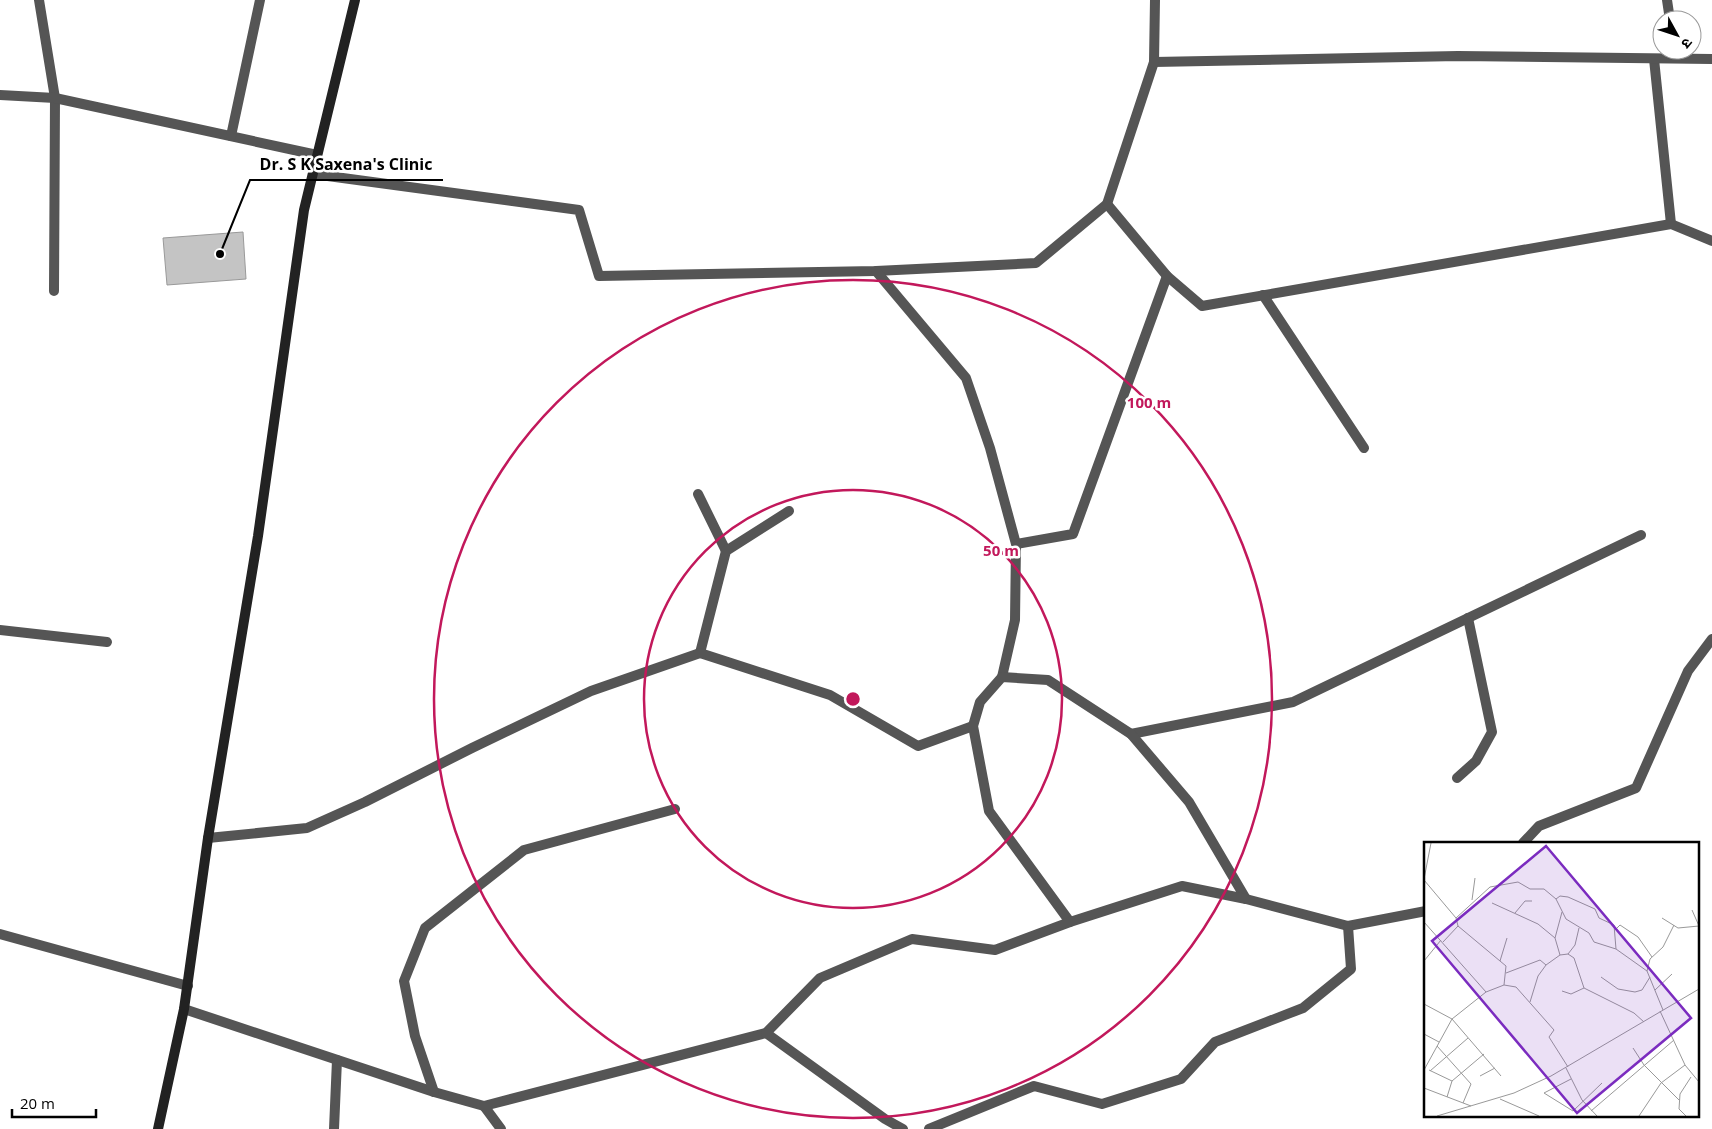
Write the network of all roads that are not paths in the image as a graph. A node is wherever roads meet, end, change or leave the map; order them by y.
1 (39, 0) edge
2 (260, 0) edge
3 (355, 0) edge
4 (1155, 0) edge
5 (1652, 59) edge
6 (1654, 60) edge
7 (1154, 62) junction
8 (0, 96) edge
9 (55, 98) junction
10 (231, 136) junction
11 (317, 154) junction
12 (312, 174) junction
13 (1107, 204) junction
14 (1671, 224) junction
15 (1712, 241) edge
16 (876, 271) junction
17 (1167, 276) junction
18 (54, 291) dead end
19 (1263, 295) junction
20 (1364, 448) dead end
21 (698, 494) dead end
22 (789, 511) dead end
23 (1641, 535) dead end
24 (1016, 544) junction
25 (726, 551) junction
26 (1468, 618) junction
27 (0, 630) edge
28 (1712, 639) edge
29 (107, 642) dead end
30 (700, 653) junction
31 (1002, 677) junction
32 (973, 726) junction
33 (1131, 734) junction
34 (1457, 778) dead end
35 (675, 809) dead end
36 (208, 838) junction
37 (1524, 842) edge
38 (1246, 900) junction
39 (1424, 911) edge
40 (1070, 922) junction
41 (1348, 926) junction
42 (0, 934) edge
43 (188, 986) junction
44 (184, 1009) junction
45 (766, 1033) junction
46 (338, 1060) junction
47 (434, 1092) junction
48 (484, 1106) junction
49 (885, 1124) edge
50 (158, 1129) edge
51 (334, 1129) edge
52 (501, 1129) edge
53 (903, 1129) edge
54 (929, 1129) edge

1 - 9 street
2 - 10 street
3 - 11 main road
4 - 7 street
5 - 7 street
6 - 14 street
7 - 13 street
8 - 9 street
9 - 10 street
9 - 18 street
10 - 11 street
11 - 12 main road
12 - 16 street
12 - 36 main road
13 - 16 street
13 - 17 street
14 - 15 street
14 - 19 street
16 - 24 street
17 - 19 street
17 - 24 street
19 - 20 street
21 - 25 street
22 - 25 street
23 - 26 street
24 - 31 street
25 - 30 street
26 - 33 street
26 - 34 street
27 - 29 street
28 - 37 street
30 - 32 street
30 - 36 street
31 - 32 street
31 - 33 street
32 - 40 street
33 - 38 street
35 - 47 street
36 - 43 main road
38 - 40 street
38 - 41 street
39 - 41 street
40 - 45 street
41 - 54 street
42 - 43 street
43 - 44 main road
44 - 46 street
44 - 50 main road
45 - 48 street
45 - 49 street
46 - 47 street
46 - 51 street
47 - 48 street
48 - 52 street
49 - 53 street

